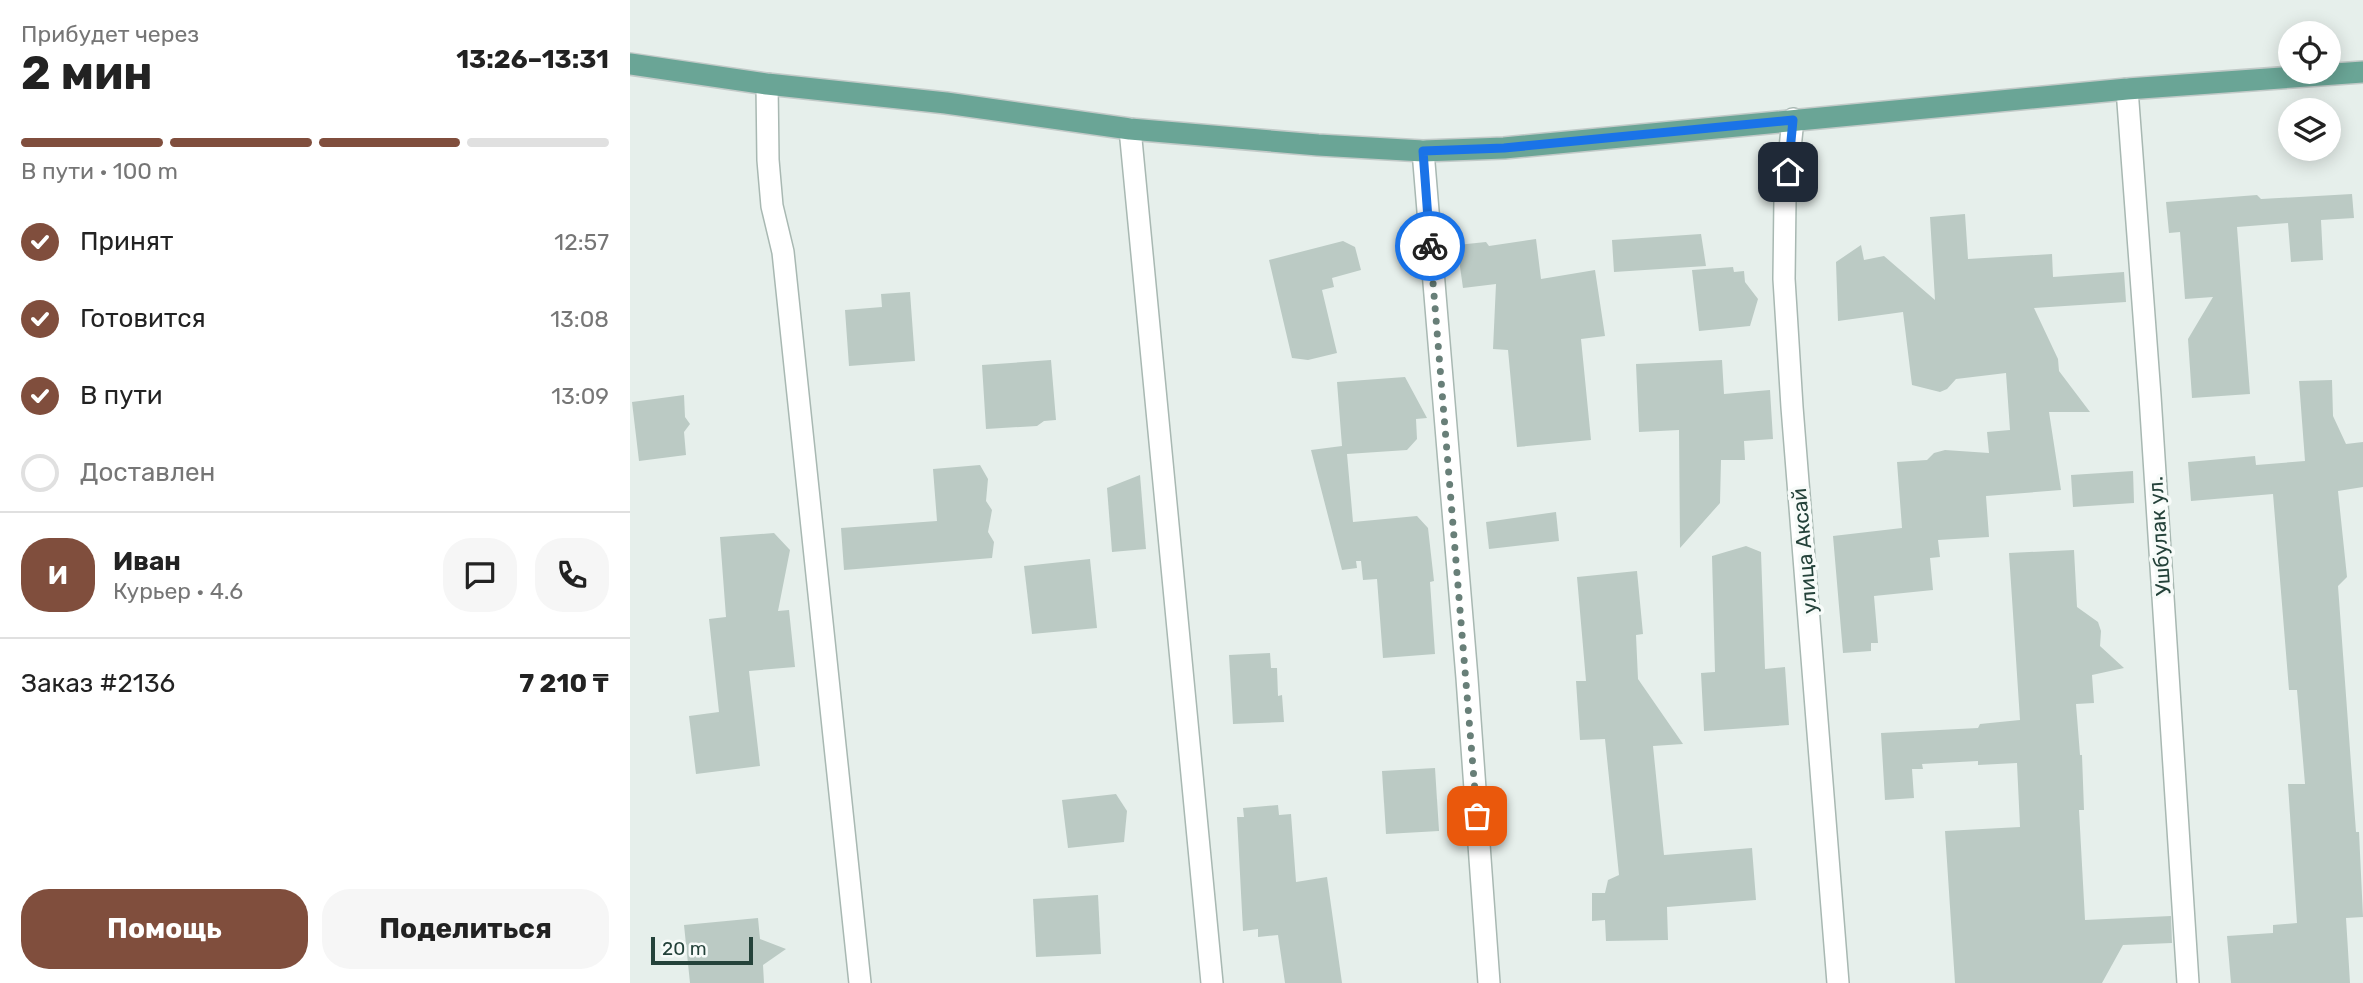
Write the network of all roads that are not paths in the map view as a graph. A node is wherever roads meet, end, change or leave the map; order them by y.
1 (630, 64) edge
2 (2363, 72) edge
3 (767, 84) junction
4 (2127, 89) junction
5 (1793, 120) junction
6 (1130, 129) junction
7 (1423, 151) junction
8 (860, 983) edge
9 (1212, 983) edge
10 (1489, 983) edge
11 (1838, 983) edge
12 (2188, 983) edge

1 - 3 main road
2 - 4 main road
3 - 6 main road
3 - 8 street
4 - 5 main road
4 - 12 street, Ушбулак ул.
5 - 7 main road
5 - 11 street, улица Аксай
6 - 7 main road
6 - 9 street
7 - 10 street

